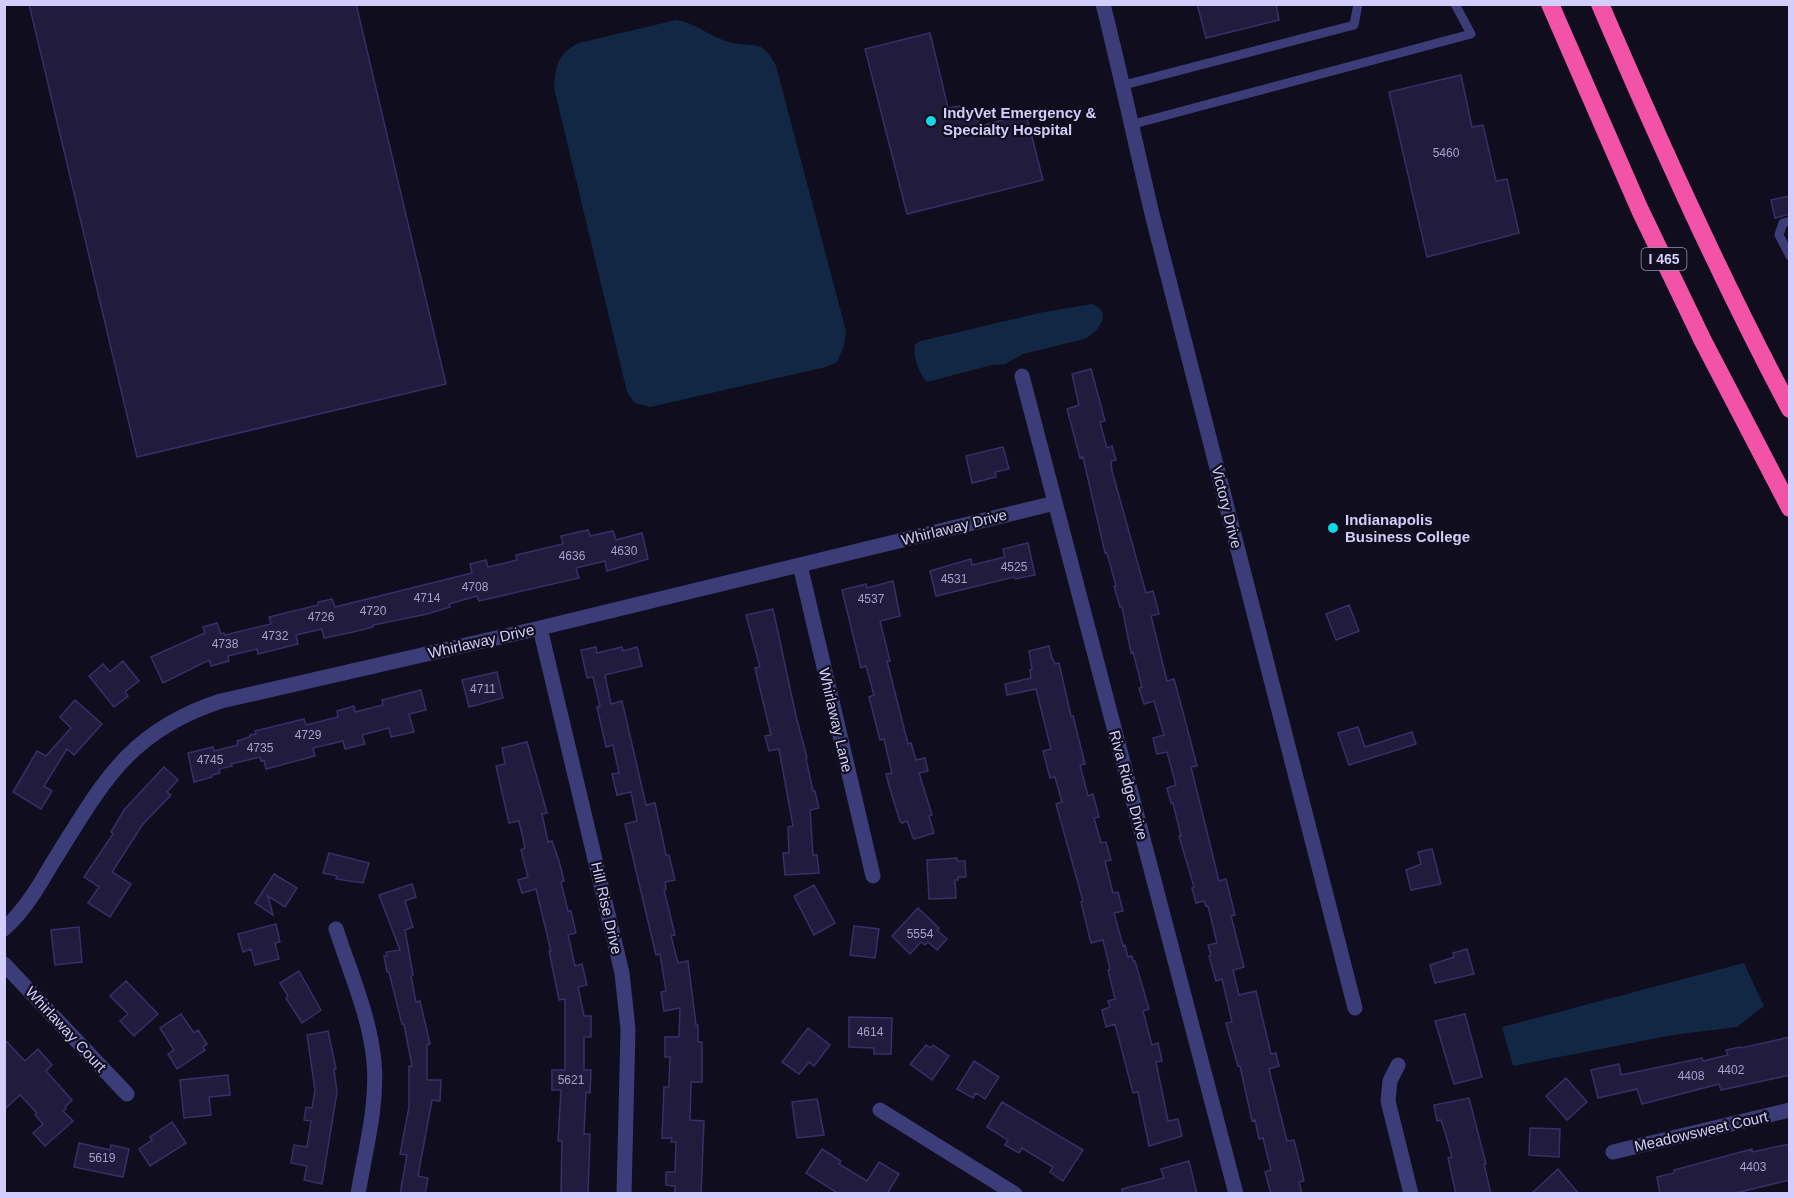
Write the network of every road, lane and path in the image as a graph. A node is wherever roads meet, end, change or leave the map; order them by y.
1 (1103, 4) edge
2 (1358, 4) edge
3 (1455, 4) edge
4 (1550, 4) edge
5 (1600, 4) edge
6 (1124, 85) junction
7 (1130, 125) junction
8 (1790, 221) edge
9 (1790, 256) edge
10 (1022, 376) dead end
11 (1790, 409) edge
12 (1055, 503) junction
13 (1790, 508) edge
14 (800, 565) junction
15 (540, 628) junction
16 (873, 876) dead end
17 (4, 929) edge
18 (336, 929) dead end
19 (4, 964) edge
20 (1355, 1008) dead end
21 (1398, 1065) dead end
22 (127, 1094) dead end
23 (880, 1110) dead end
24 (1790, 1110) edge
25 (1613, 1152) dead end
26 (358, 1194) edge
27 (624, 1194) edge
28 (1015, 1194) edge
29 (1236, 1194) edge
30 (1411, 1194) edge

1 - 6 street, Victory Drive
2 - 6 lane
3 - 7 lane
4 - 13 highway, I 465
5 - 11 highway, I 465
6 - 7 street, Victory Drive
7 - 20 street, Victory Drive
8 - 9 lane
10 - 12 street, Riva Ridge Drive
12 - 14 street, Whirlaway Drive
12 - 29 street, Riva Ridge Drive
14 - 15 street, Whirlaway Drive
14 - 16 street, Whirlaway Lane
15 - 17 street, Whirlaway Drive
15 - 27 street, Hill Rise Drive
18 - 26 street
19 - 22 street, Whirlaway Court
21 - 30 street
23 - 28 street
24 - 25 street, Meadowsweet Court

